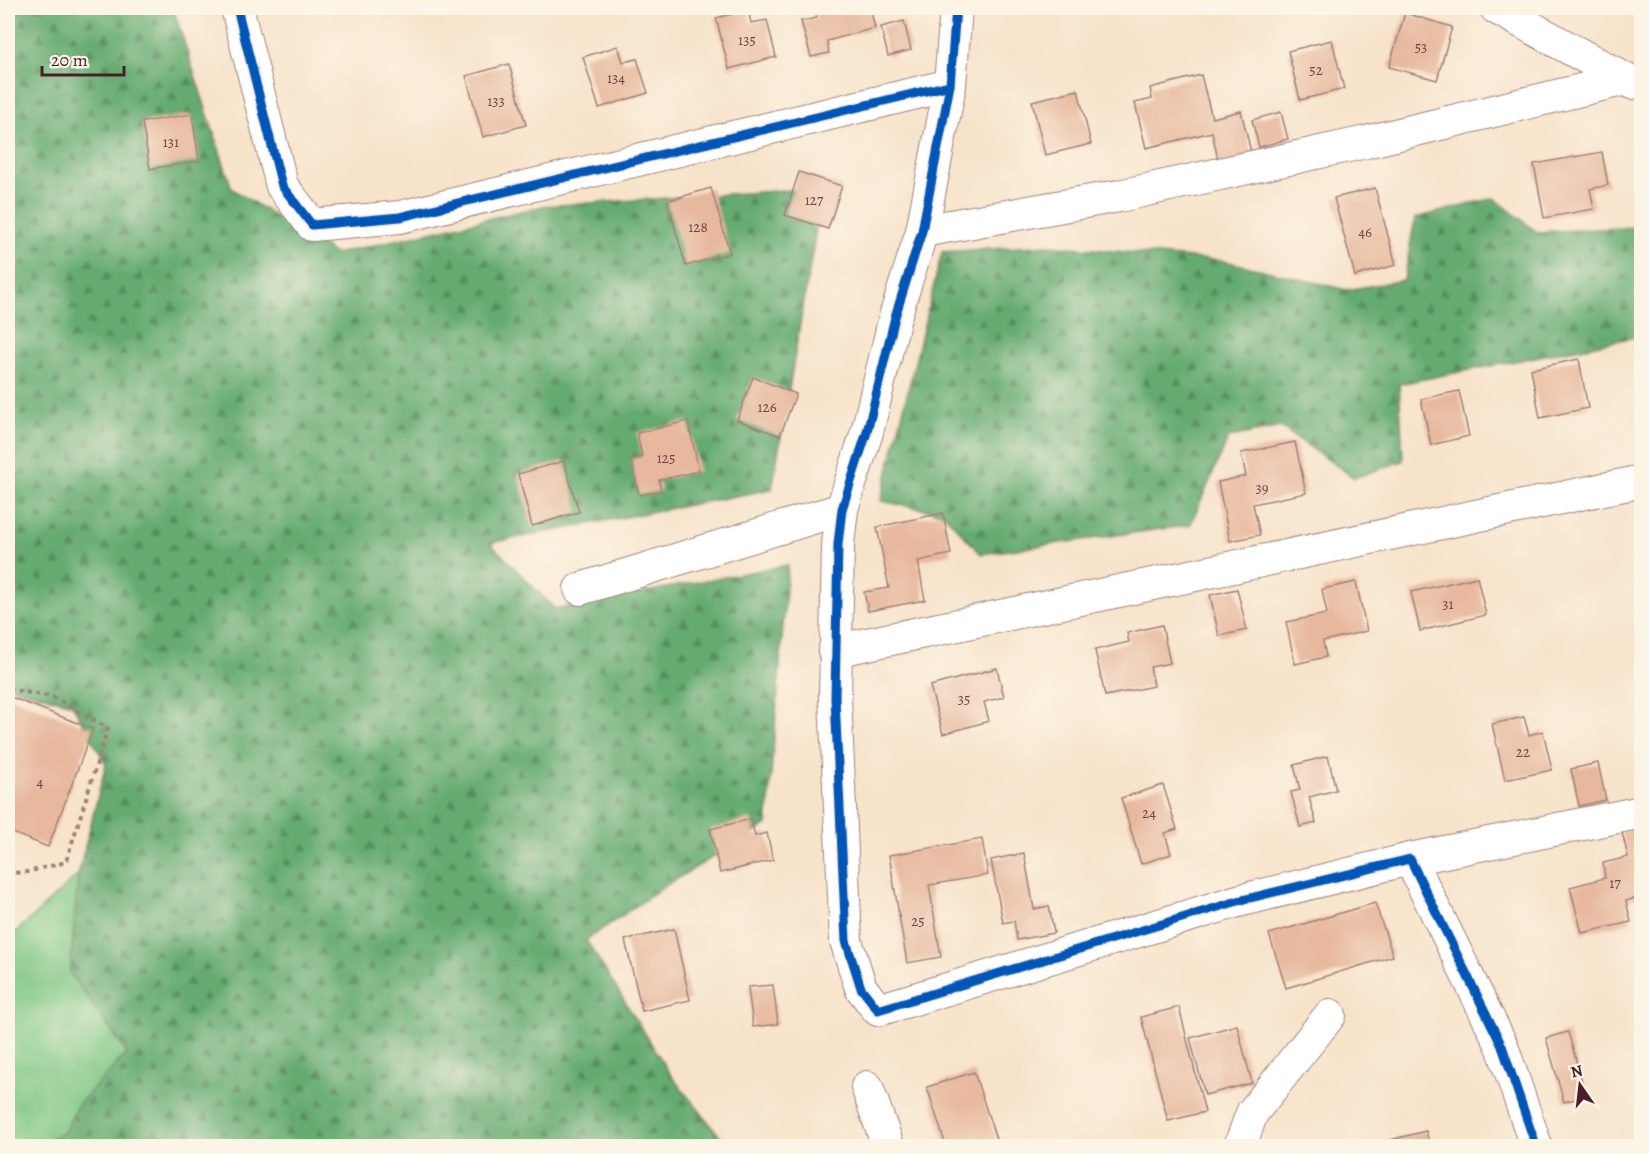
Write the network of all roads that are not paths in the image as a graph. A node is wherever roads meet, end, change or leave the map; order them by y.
1 (237, 8) edge
2 (956, 8) edge
3 (1496, 8) edge
4 (1632, 83) edge
5 (950, 85) junction
6 (922, 231) junction
7 (1641, 481) edge
8 (842, 509) junction
9 (580, 590) dead end
10 (834, 651) junction
11 (1641, 812) edge
12 (1410, 859) junction
13 (1330, 1015) dead end
14 (867, 1087) dead end
15 (888, 1146) edge
16 (1240, 1146) edge
17 (1536, 1146) edge

1 - 5 street
2 - 5 street
3 - 4 street
4 - 6 street
5 - 6 street
6 - 8 street
7 - 10 street
8 - 9 street
8 - 10 street
10 - 12 street
11 - 12 street
12 - 17 street
13 - 16 street
14 - 15 street

